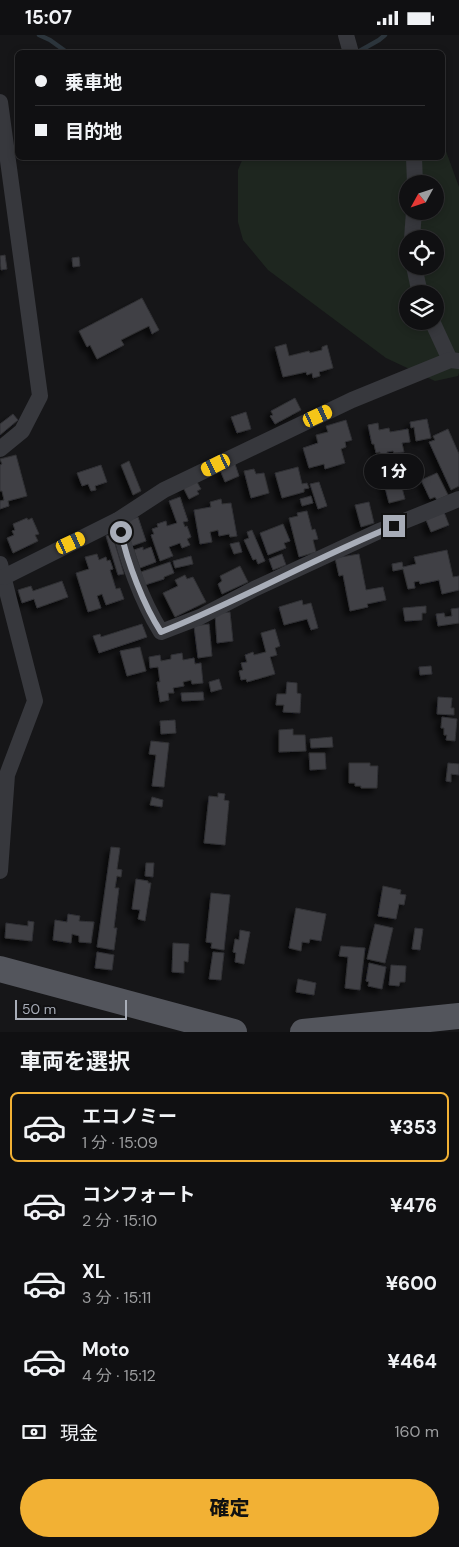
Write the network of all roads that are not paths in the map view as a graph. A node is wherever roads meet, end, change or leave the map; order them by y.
1 (346, 35) edge
2 (350, 50) edge
3 (0, 103) edge
4 (414, 160) edge
5 (415, 175) edge
6 (437, 330) edge
7 (454, 361) edge
8 (0, 449) edge
9 (459, 499) edge
10 (118, 520) junction
11 (2, 570) edge
12 (0, 871) edge
13 (0, 969) edge
14 (459, 1016) edge
15 (234, 1032) edge
16 (304, 1032) edge

1 - 2 street
3 - 8 street
4 - 5 street
6 - 7 street
7 - 10 street
9 - 10 street
10 - 11 street
11 - 12 street
13 - 15 main road
14 - 16 main road

